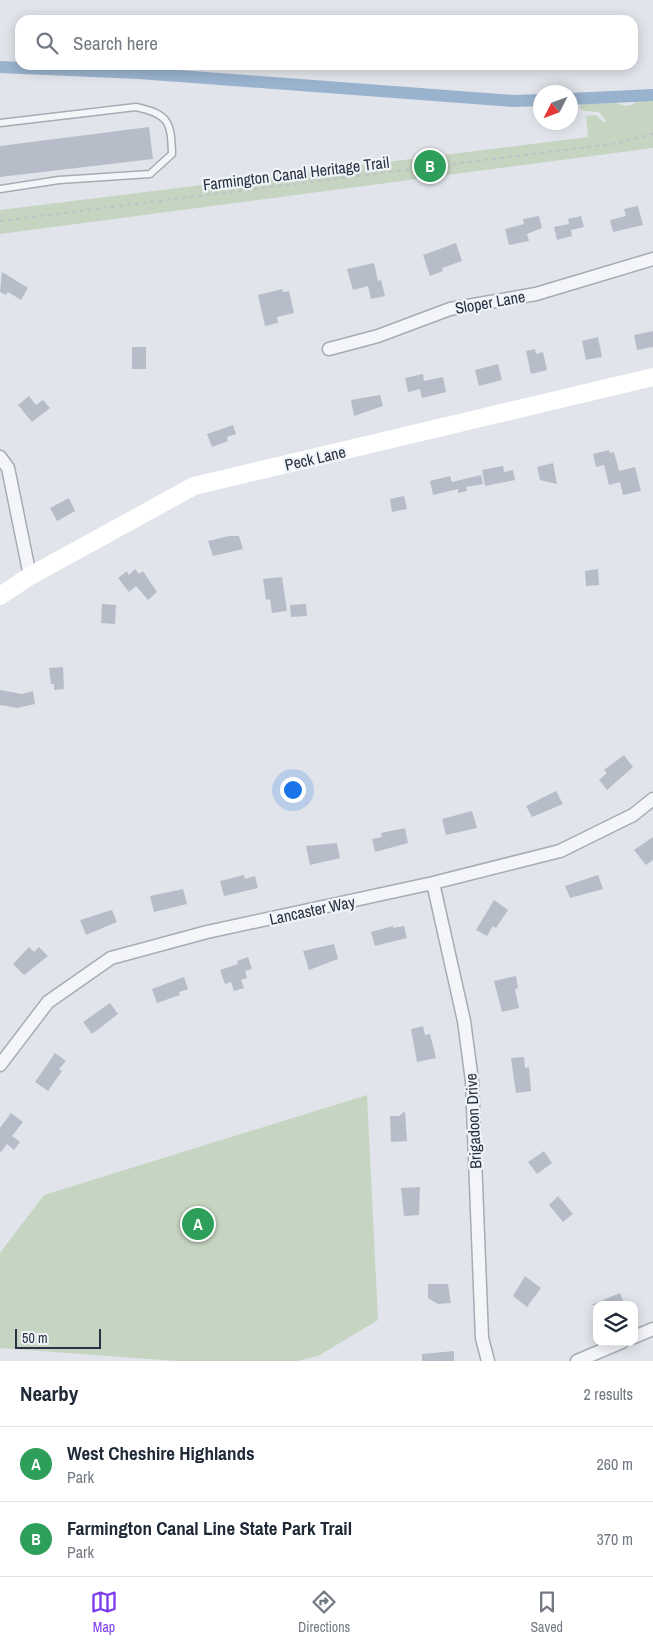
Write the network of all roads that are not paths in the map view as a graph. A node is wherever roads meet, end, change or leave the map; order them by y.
1 (0, 123) edge
2 (0, 189) edge
3 (653, 259) edge
4 (329, 349) dead end
5 (653, 377) edge
6 (0, 457) edge
7 (30, 576) junction
8 (0, 596) edge
9 (653, 799) edge
10 (433, 883) junction
11 (0, 1065) edge
12 (653, 1329) edge
13 (638, 1335) edge
14 (613, 1346) edge
15 (488, 1361) edge
16 (578, 1361) edge

1 - 2 lane
3 - 4 street, Sloper Lane
5 - 7 street, Peck Lane
6 - 7 street
7 - 8 street, Peck Lane
9 - 10 street, Lancaster Way
10 - 11 street, Lancaster Way
10 - 15 street, Brigadoon Drive
12 - 13 street
14 - 16 street

